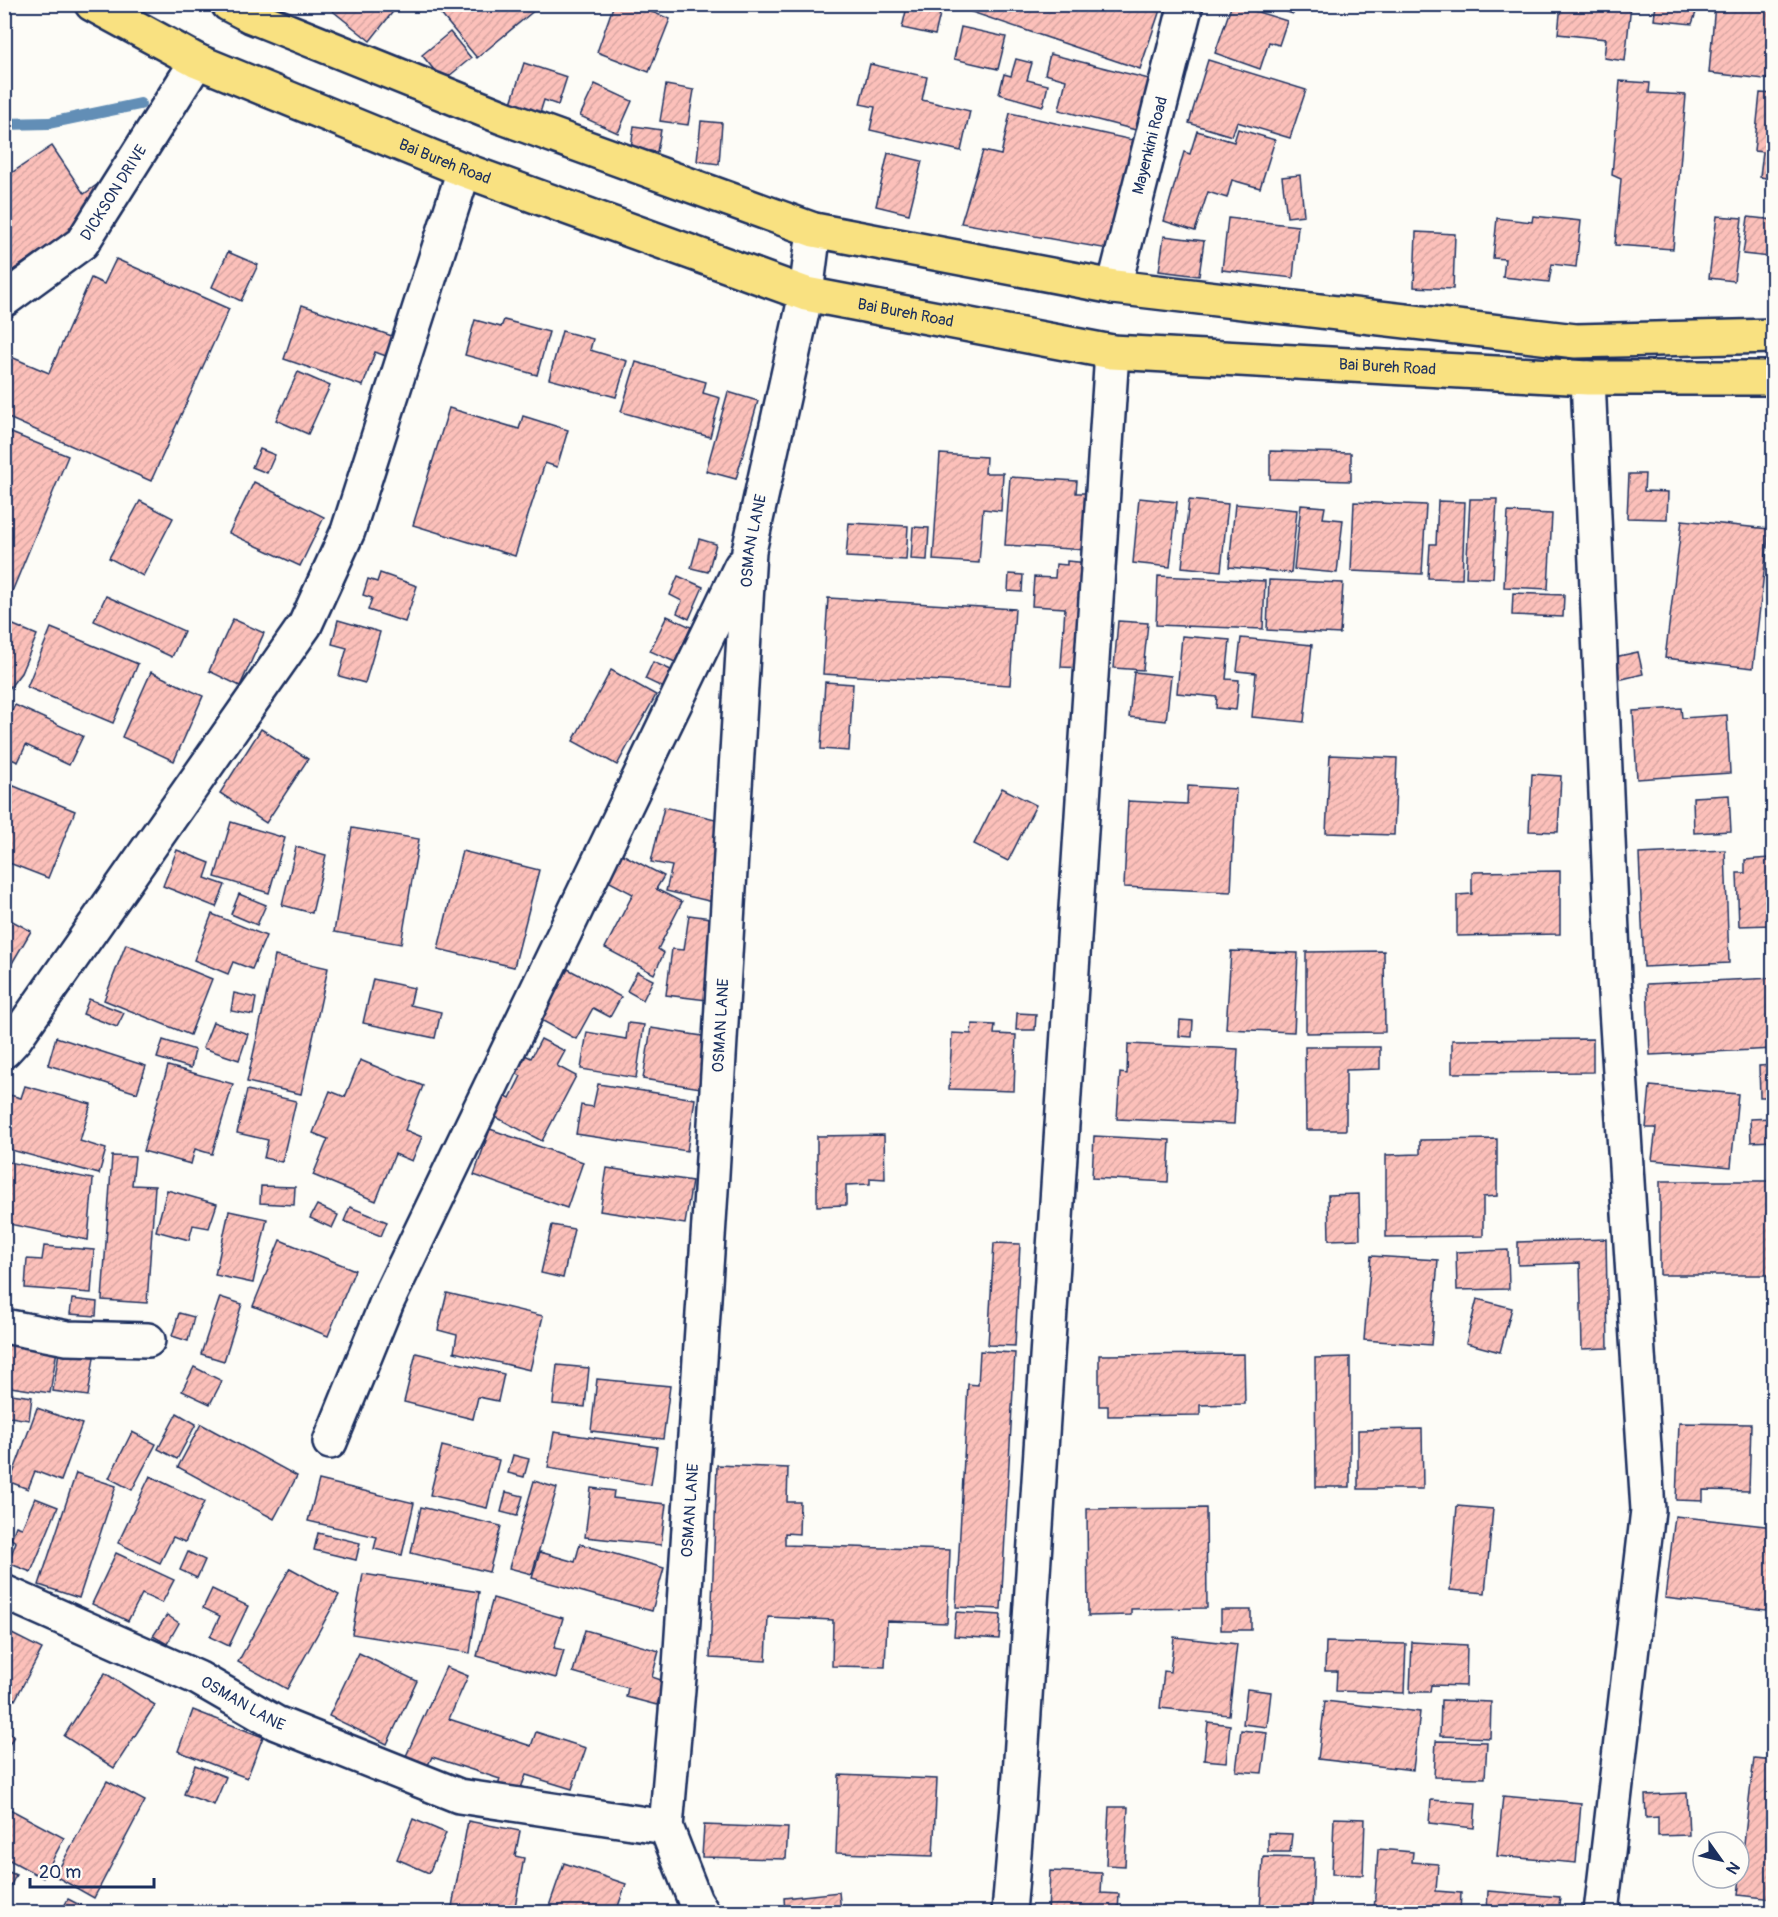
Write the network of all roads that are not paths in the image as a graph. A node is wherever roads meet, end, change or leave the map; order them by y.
1 (92, 4) edge
2 (228, 4) edge
3 (1186, 4) edge
4 (197, 61) junction
5 (464, 170) junction
6 (814, 230) junction
7 (1114, 287) junction
8 (806, 294) junction
9 (4, 300) edge
10 (1773, 336) edge
11 (1112, 352) junction
12 (1588, 378) junction
13 (1773, 378) edge
14 (749, 551) junction
15 (4, 1051) edge
16 (4, 1326) edge
17 (148, 1340) dead end
18 (330, 1442) dead end
19 (4, 1592) edge
20 (666, 1827) junction
21 (702, 1912) edge
22 (1009, 1912) edge
23 (1601, 1912) edge

1 - 4 highway, Bai Bureh Road
2 - 6 highway
3 - 7 street, Mayenkini Road
4 - 5 highway, Bai Bureh Road
4 - 9 street, DICKSON DRIVE
5 - 8 highway, Bai Bureh Road
5 - 15 street
6 - 7 highway
6 - 8 street, OSMAN LANE
7 - 10 highway
8 - 11 highway, Bai Bureh Road
8 - 14 street, OSMAN LANE
11 - 12 highway, Bai Bureh Road
11 - 22 street
12 - 13 highway, Bai Bureh Road
12 - 23 street
14 - 18 street
14 - 20 street, OSMAN LANE
16 - 17 street
19 - 20 street, OSMAN LANE
20 - 21 street, OSMAN LANE

